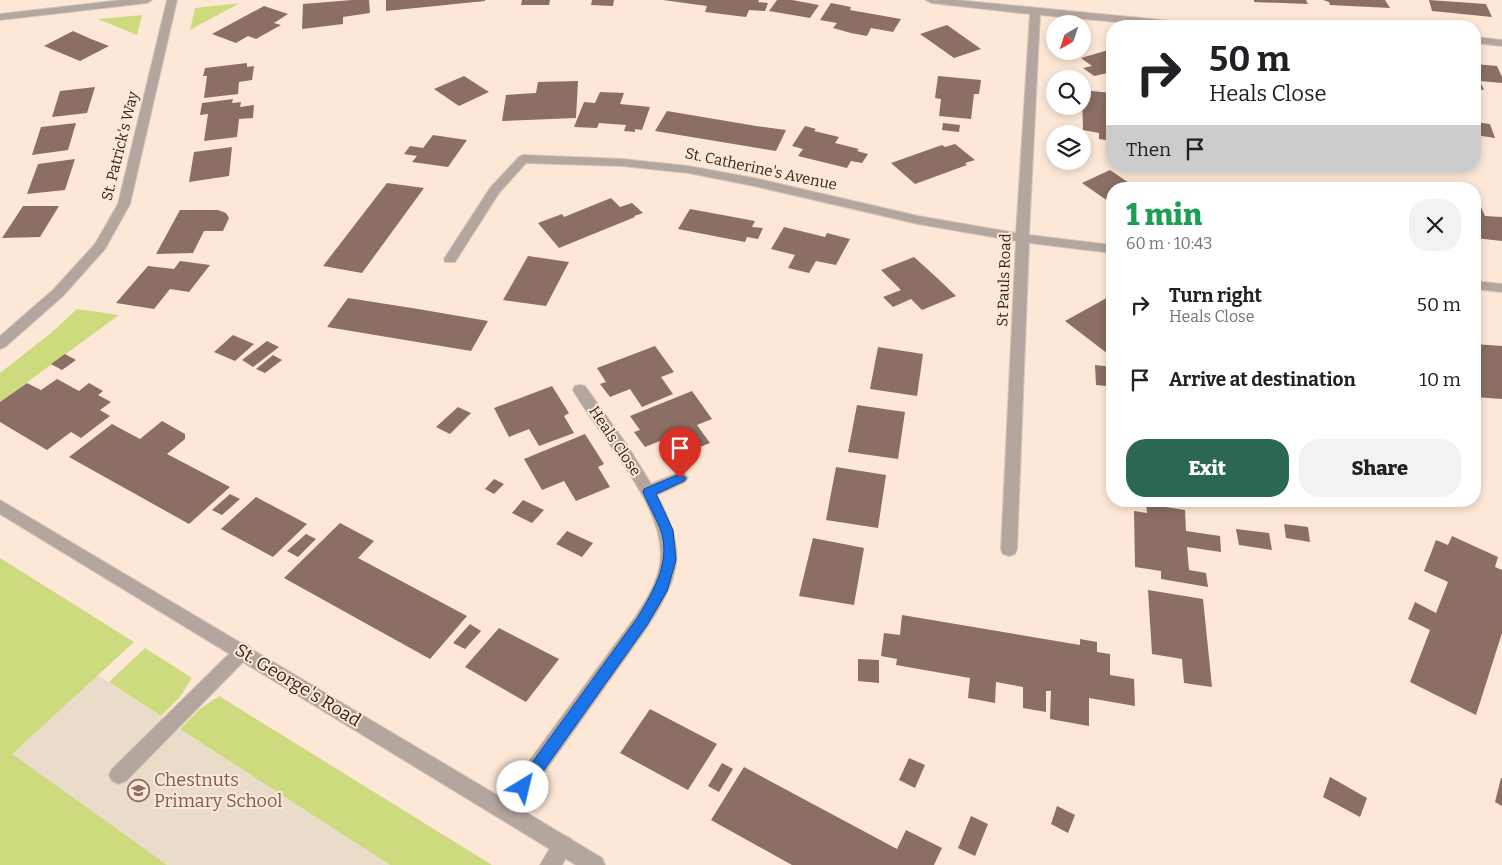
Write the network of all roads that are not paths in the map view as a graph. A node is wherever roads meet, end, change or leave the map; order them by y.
1 (146, 0) edge
2 (172, 0) edge
3 (931, 0) edge
4 (1035, 12) junction
5 (0, 17) edge
6 (1125, 20) edge
7 (1481, 41) edge
8 (1502, 43) edge
9 (1023, 238) junction
10 (1106, 248) edge
11 (450, 259) dead end
12 (1481, 286) edge
13 (1502, 288) edge
14 (0, 344) edge
15 (580, 390) dead end
16 (680, 478) dead end
17 (649, 492) junction
18 (0, 506) edge
19 (1009, 549) dead end
20 (243, 651) junction
21 (120, 775) dead end
22 (505, 811) junction
23 (563, 845) junction
24 (550, 865) edge
25 (595, 865) edge

1 - 5 street
2 - 14 street, St. Patrick's Way
3 - 4 street
4 - 6 street
4 - 9 street, St Pauls Road
7 - 8 street
9 - 10 street, St. Catherine's Avenue
9 - 11 street, St. Catherine's Avenue
9 - 19 street, St Pauls Road
12 - 13 street
15 - 17 street, Heals Close
16 - 17 street, Heals Close
17 - 22 street, Heals Close
18 - 20 street, St. George's Road
20 - 21 street
20 - 22 street, St. George's Road
22 - 23 street, St. George's Road
23 - 24 street
23 - 25 street, St. George's Road

